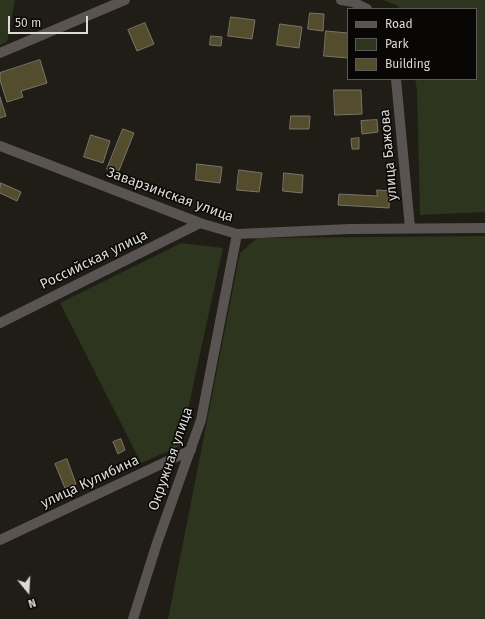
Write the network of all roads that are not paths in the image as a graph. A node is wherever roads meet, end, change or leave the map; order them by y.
1 (125, 0) edge
2 (341, 0) edge
3 (365, 8) edge
4 (0, 53) edge
5 (396, 80) edge
6 (0, 146) edge
7 (200, 223) junction
8 (410, 228) junction
9 (485, 228) edge
10 (237, 234) junction
11 (0, 323) edge
12 (191, 450) junction
13 (0, 540) edge
14 (133, 619) edge

1 - 4 street
2 - 3 street
5 - 8 street, улица Бажова
6 - 7 street, Заварзинская улица
7 - 10 street, Заварзинская улица
7 - 11 street, Российская улица
8 - 9 street, Заварзинская улица
8 - 10 street, Заварзинская улица
10 - 12 street, Окружная улица
12 - 13 street, улица Кулибина
12 - 14 street, Окружная улица

